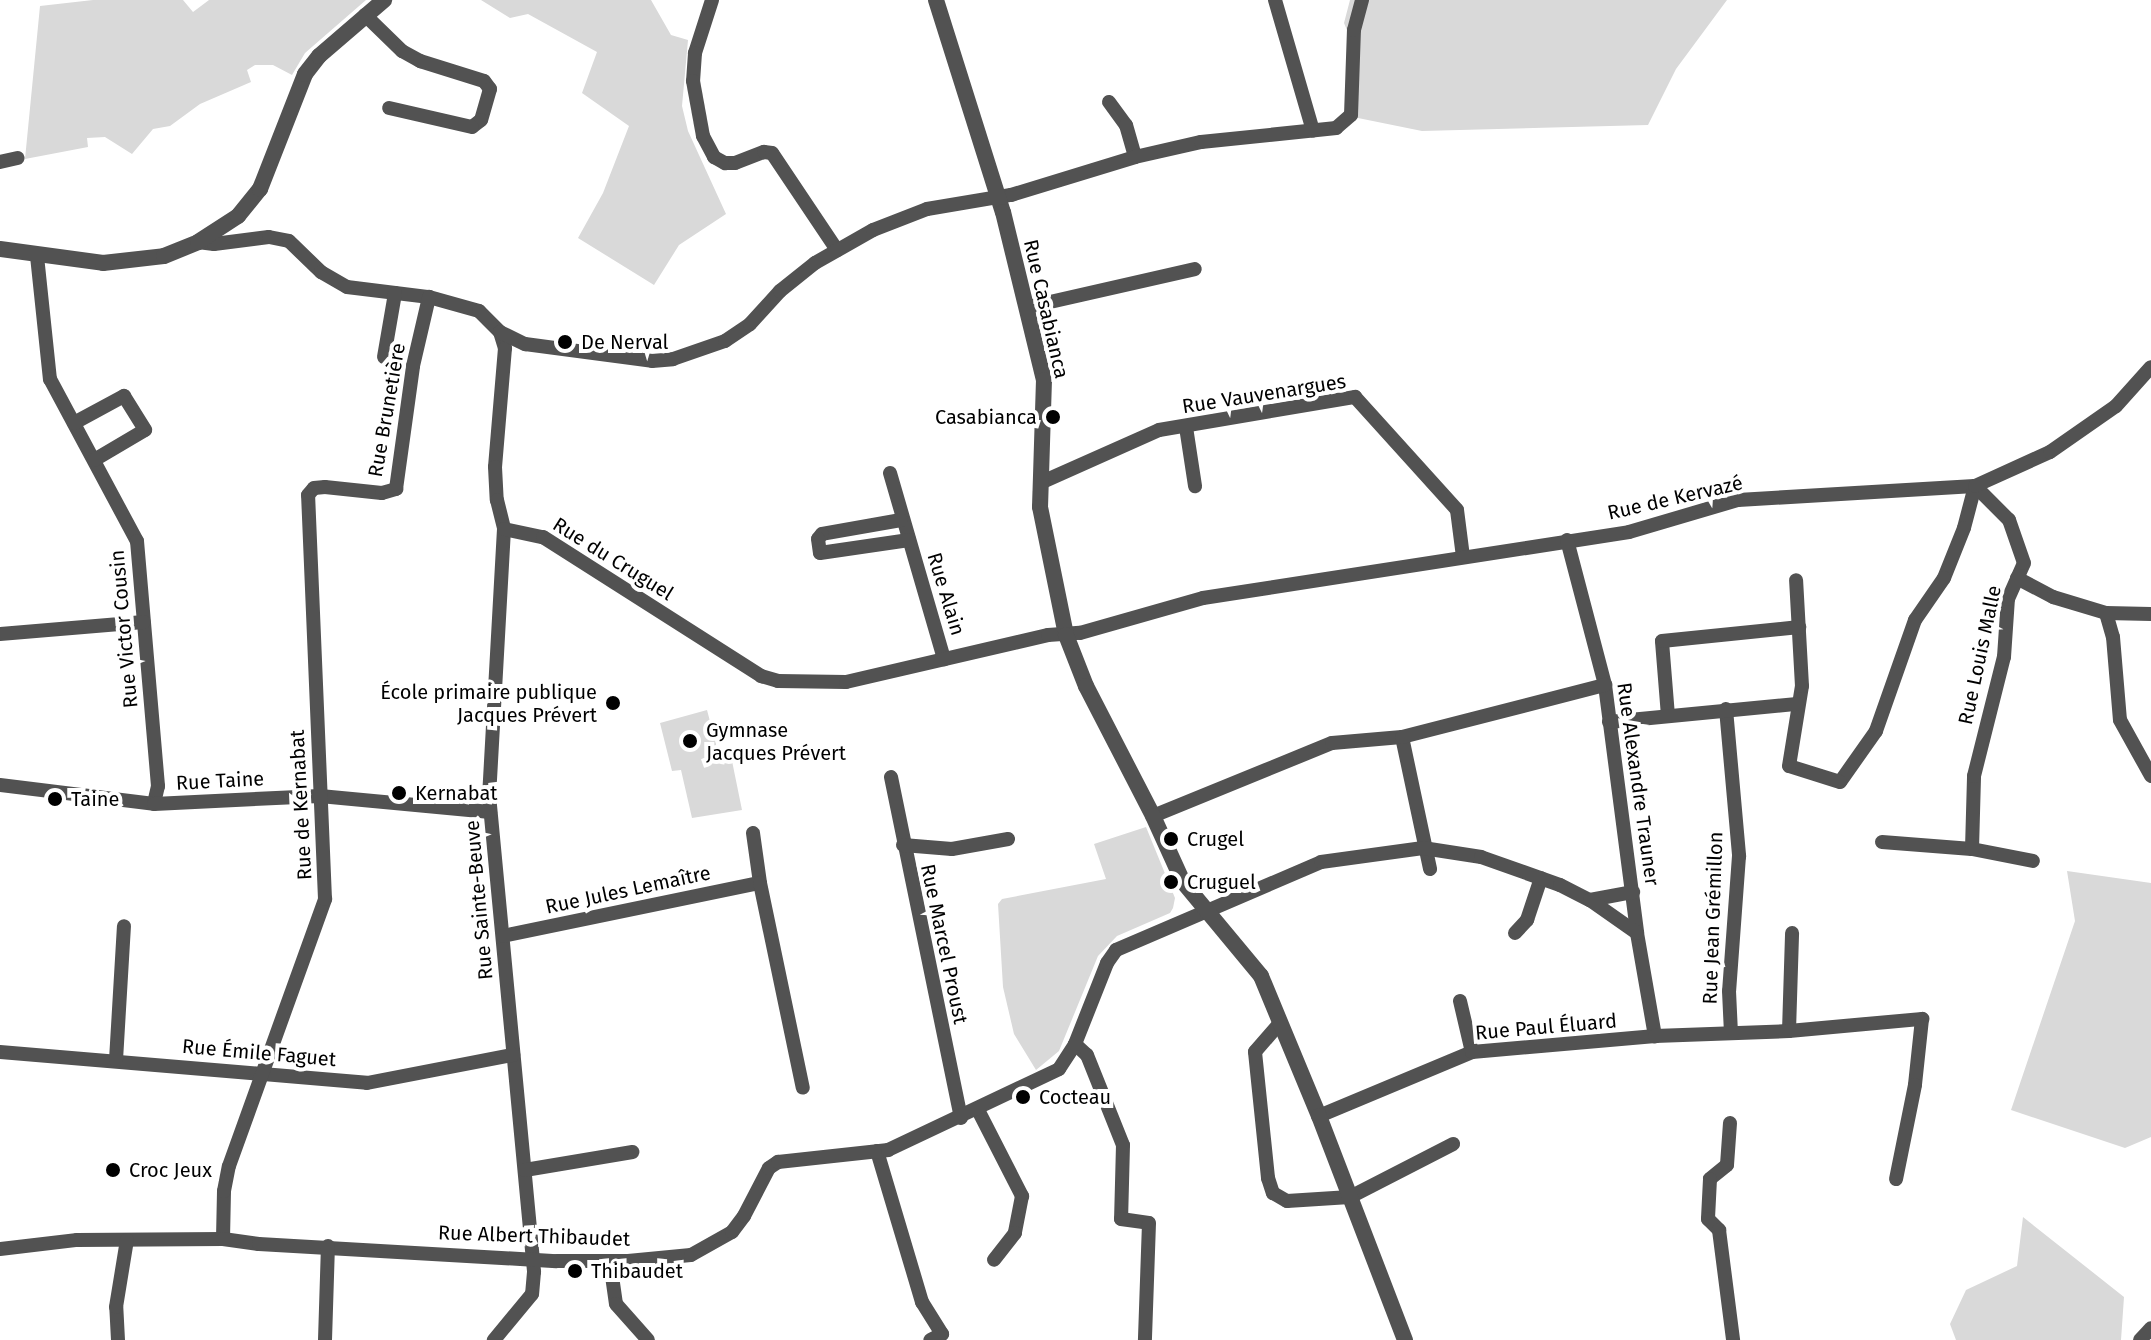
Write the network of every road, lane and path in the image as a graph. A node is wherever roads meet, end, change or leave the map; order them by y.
1 (384, 0) edge
2 (712, 0) edge
3 (936, 0) edge
4 (1275, 0) edge
5 (1362, 0) edge
6 (365, 15) junction
7 (1109, 102) dead end
8 (389, 108) dead end
9 (1313, 131) junction
10 (1135, 157) junction
11 (18, 158) dead end
12 (0, 162) edge
13 (995, 196) junction
14 (198, 242) junction
15 (0, 249) edge
16 (837, 250) junction
17 (37, 256) junction
18 (1195, 269) dead end
19 (395, 293) junction
20 (429, 297) junction
21 (1028, 307) junction
22 (500, 332) junction
23 (525, 344) junction
24 (384, 357) dead end
25 (505, 363) junction
26 (2151, 367) edge
27 (74, 423) junction
28 (1186, 427) junction
29 (94, 460) junction
30 (890, 473) dead end
31 (1040, 483) junction
32 (1195, 486) dead end
33 (1975, 486) junction
34 (308, 495) joint
35 (901, 520) junction
36 (504, 529) junction
37 (909, 540) junction
38 (1567, 540) junction
39 (1463, 557) junction
40 (2017, 578) junction
41 (1796, 580) dead end
42 (2106, 613) junction
43 (2151, 614) edge
44 (143, 622) junction
45 (1799, 627) junction
46 (0, 634) edge
47 (1066, 635) junction
48 (944, 659) junction
49 (1605, 685) junction
50 (1797, 704) junction
51 (1726, 709) junction
52 (1668, 716) junction
53 (1609, 722) junction
54 (1402, 737) junction
55 (2151, 776) edge
56 (891, 777) dead end
57 (0, 785) edge
58 (320, 796) junction
59 (154, 804) junction
60 (490, 812) junction
61 (1153, 816) junction
62 (753, 833) dead end
63 (1008, 839) dead end
64 (1882, 842) dead end
65 (903, 845) junction
66 (1423, 848) junction
67 (1972, 849) junction
68 (2033, 861) dead end
69 (1430, 869) dead end
70 (1541, 878) junction
71 (760, 883) junction
72 (1633, 892) junction
73 (1590, 900) junction
74 (1208, 911) junction
75 (124, 926) dead end
76 (1515, 933) dead end
77 (1637, 933) junction
78 (1792, 933) dead end
79 (503, 936) junction
80 (1460, 1001) dead end
81 (1280, 1023) junction
82 (1789, 1031) junction
83 (1731, 1033) junction
84 (1655, 1036) junction
85 (1075, 1044) junction
86 (0, 1052) edge
87 (1472, 1052) junction
88 (513, 1055) junction
89 (116, 1060) junction
90 (265, 1074) junction
91 (803, 1088) dead end
92 (978, 1110) junction
93 (1319, 1116) junction
94 (961, 1118) junction
95 (1730, 1123) dead end
96 (1453, 1144) dead end
97 (877, 1151) junction
98 (632, 1152) dead end
99 (525, 1170) junction
100 (1896, 1179) dead end
101 (1350, 1197) junction
102 (223, 1239) junction
103 (127, 1240) junction
104 (328, 1246) junction
105 (0, 1249) edge
106 (531, 1259) junction
107 (994, 1260) dead end
108 (610, 1262) junction
109 (2151, 1328) edge
110 (118, 1340) edge
111 (325, 1340) edge
112 (494, 1340) edge
113 (648, 1340) edge
114 (930, 1340) edge
115 (1145, 1340) edge
116 (1405, 1340) edge
117 (1733, 1340) edge
118 (2140, 1340) edge

1 - 6 street
2 - 16 street
3 - 13 street, Rue Casabianca
4 - 9 street
5 - 9 street
6 - 8 street
6 - 14 street
7 - 10 street
9 - 10 street
10 - 13 street
11 - 12 street
13 - 16 street
13 - 21 street, Rue Casabianca
14 - 17 street
14 - 19 street
15 - 17 street
16 - 23 street
17 - 27 street, Rue Victor Cousin
18 - 21 street
19 - 20 street
19 - 24 street
20 - 22 street
20 - 34 street, Rue Brunetière
21 - 31 street, Rue Casabianca
22 - 23 street
22 - 25 street
23 - 25 street
25 - 36 street
26 - 33 street
27 - 29 street, Rue Victor Cousin
27 - 29 street
28 - 31 street, Rue Vauvenargues
28 - 32 street
28 - 39 street, Rue Vauvenargues
29 - 44 street, Rue Victor Cousin
30 - 35 street, Rue Alain
31 - 47 street, Rue Casabianca
33 - 38 street, Rue de Kervazé
33 - 40 street, Rue Louis Malle
33 - 50 street
34 - 58 street, Rue de Kernabat
35 - 37 street, Rue Alain
35 - 37 street, Rue Alain
36 - 48 street, Rue du Cruguel
36 - 60 street, Rue Sainte-Beuve
37 - 48 street, Rue Alain
38 - 39 street, Rue de Kervazé
38 - 49 street, Rue Alexandre Trauner
39 - 47 street, Rue de Kervazé
40 - 42 street
40 - 67 street, Rue Louis Malle
41 - 45 street
42 - 43 street
42 - 55 street
44 - 46 street
44 - 59 street, Rue Victor Cousin
45 - 50 street
45 - 52 street
47 - 48 street, Rue du Cruguel
47 - 61 street, Rue Casabianca
49 - 53 street, Rue Alexandre Trauner
49 - 54 street
50 - 51 street
51 - 52 street
51 - 83 street, Rue Jean Grémillon
52 - 53 street
53 - 72 street, Rue Alexandre Trauner
54 - 61 street
54 - 66 street
56 - 65 street, Rue Marcel Proust
57 - 59 street, Rue Taine
58 - 59 street, Rue Taine
58 - 60 street, Rue Taine
58 - 90 street, Rue de Kernabat
60 - 79 street, Rue Sainte-Beuve
61 - 74 street, Rue Casabianca
62 - 71 street
63 - 65 street
64 - 67 street
65 - 94 street, Rue Marcel Proust
66 - 69 street
66 - 70 street, Rue Albert Thibaudet
66 - 74 street, Rue Albert Thibaudet
67 - 68 street
70 - 73 street, Rue Albert Thibaudet
70 - 76 street
71 - 79 street, Rue Jules Lemaître
71 - 91 street
72 - 73 street
72 - 77 street, Rue Alexandre Trauner
73 - 77 street, Rue Albert Thibaudet
74 - 81 street, Rue Casabianca
74 - 85 street, Rue Albert Thibaudet
75 - 89 street
77 - 84 street, Rue Alexandre Trauner
78 - 82 street
79 - 88 street, Rue Sainte-Beuve
80 - 87 street
81 - 93 street, Rue Casabianca
81 - 101 street
82 - 83 street, Rue Paul Éluard
82 - 100 street, Rue Paul Éluard
83 - 84 street, Rue Paul Éluard
84 - 87 street, Rue Paul Éluard
85 - 92 street, Rue Albert Thibaudet
85 - 115 street
86 - 89 street, Rue Émile Faguet
87 - 93 street, Rue Paul Éluard
88 - 90 street, Rue Émile Faguet
88 - 99 street, Rue Sainte-Beuve
89 - 90 street, Rue Émile Faguet
90 - 102 street, Rue de Kernabat
92 - 94 street, Rue Albert Thibaudet
92 - 107 street
93 - 101 street, Rue Casabianca
94 - 97 street, Rue Albert Thibaudet
95 - 117 street
96 - 101 street
97 - 108 street, Rue Albert Thibaudet
97 - 114 street
98 - 99 street
99 - 106 street, Rue Sainte-Beuve
101 - 116 street, Rue Casabianca
102 - 103 street, Rue Albert Thibaudet
102 - 104 street, Rue Albert Thibaudet
103 - 105 street, Rue Albert Thibaudet
103 - 110 street
104 - 106 street, Rue Albert Thibaudet
104 - 111 street
106 - 108 street, Rue Albert Thibaudet
106 - 112 street, Rue Sainte-Beuve
108 - 113 street
109 - 118 street

